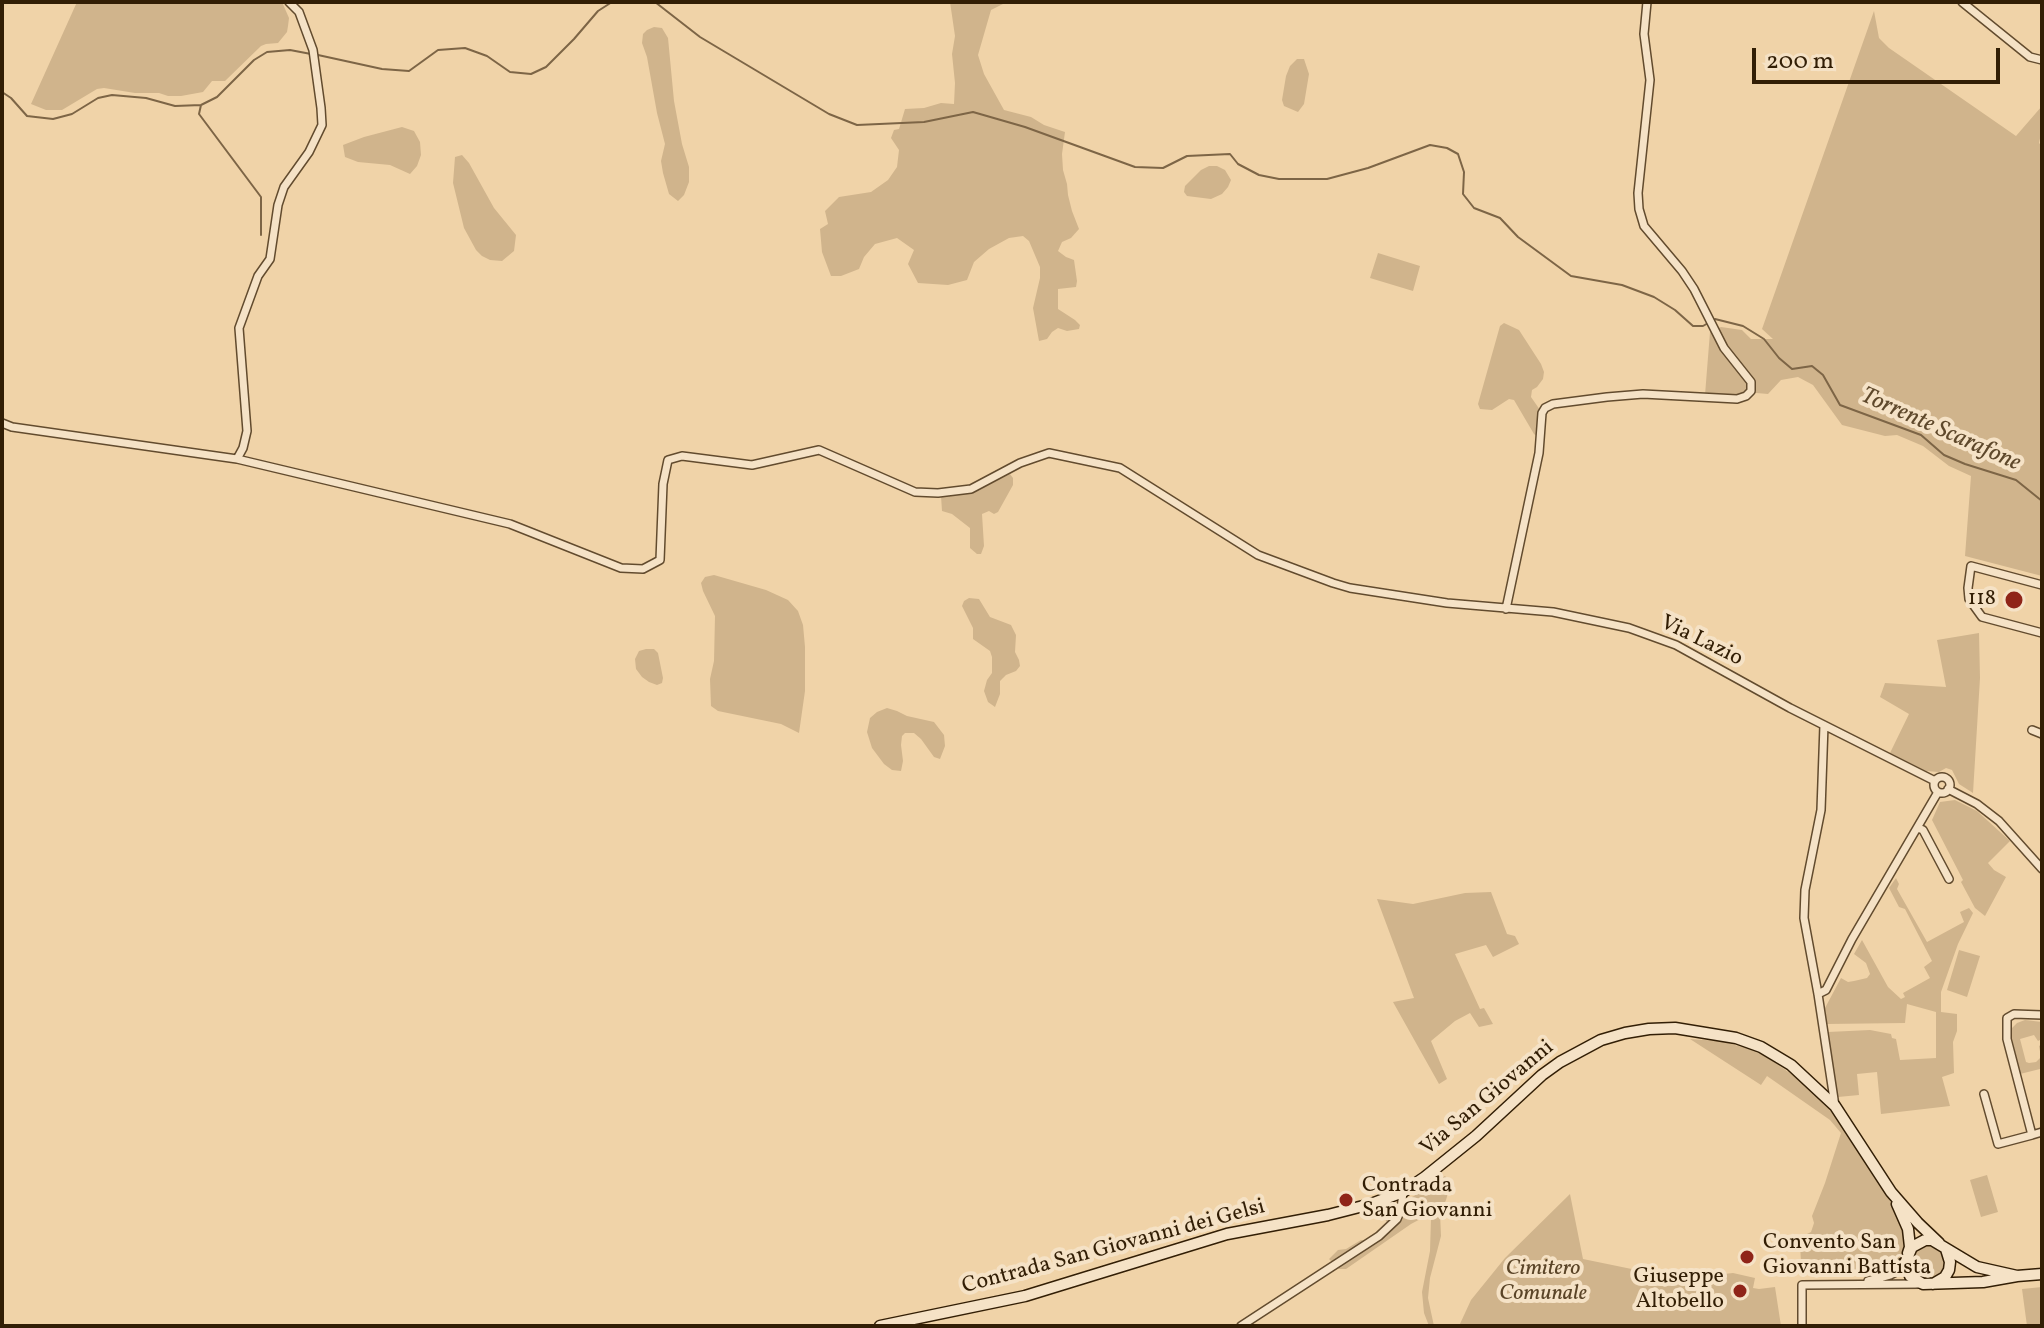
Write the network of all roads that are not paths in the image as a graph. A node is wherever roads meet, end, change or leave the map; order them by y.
1 (289, 2) edge
2 (1647, 2) edge
3 (1962, 2) edge
4 (2042, 60) edge
5 (2, 423) edge
6 (237, 459) junction
7 (2042, 585) edge
8 (1506, 609) junction
9 (2042, 633) edge
10 (1824, 725) junction
11 (2032, 730) dead end
12 (2042, 734) edge
13 (1935, 781) junction
14 (1948, 789) junction
15 (1938, 792) junction
16 (1918, 828) junction
17 (2042, 869) edge
18 (1949, 879) dead end
19 (1818, 994) junction
20 (2042, 1015) edge
21 (1984, 1094) dead end
22 (1835, 1106) junction
23 (2042, 1132) edge
24 (2032, 1135) junction
25 (1403, 1192) junction
26 (1891, 1192) junction
27 (1942, 1245) junction
28 (1907, 1257) junction
29 (1971, 1263) junction
30 (2042, 1274) edge
31 (2017, 1276) junction
32 (1980, 1282) junction
33 (1854, 1284) junction
34 (1927, 1284) junction
35 (880, 1326) edge
36 (1241, 1326) edge
37 (1802, 1326) edge

1 - 6 street
2 - 8 street
3 - 4 street
5 - 6 street
6 - 8 street, Via Lazio
7 - 9 street
8 - 10 street, Via Lazio
10 - 13 street, Via Lazio
10 - 19 street
11 - 12 street
13 - 14 street
13 - 15 street
14 - 15 street
14 - 17 street
15 - 16 street
16 - 18 street
16 - 19 street
19 - 22 street
20 - 24 street
21 - 24 street
22 - 25 main road, Via San Giovanni
22 - 26 main road, Via San Giovanni
23 - 24 street
25 - 35 main road, Contrada San Giovanni dei Gelsi
25 - 36 street
26 - 27 main road, Via San Giovanni
26 - 28 main road, Via San Giovanni
27 - 28 main road
27 - 29 main road, Via San Giovanni
27 - 34 main road
28 - 33 street
28 - 34 main road
29 - 31 main road, Via San Giovanni
29 - 32 main road
30 - 31 main road, Via San Giovanni
31 - 32 main road, Via San Giovanni
32 - 34 main road, Via San Giovanni
33 - 34 street
33 - 37 street

